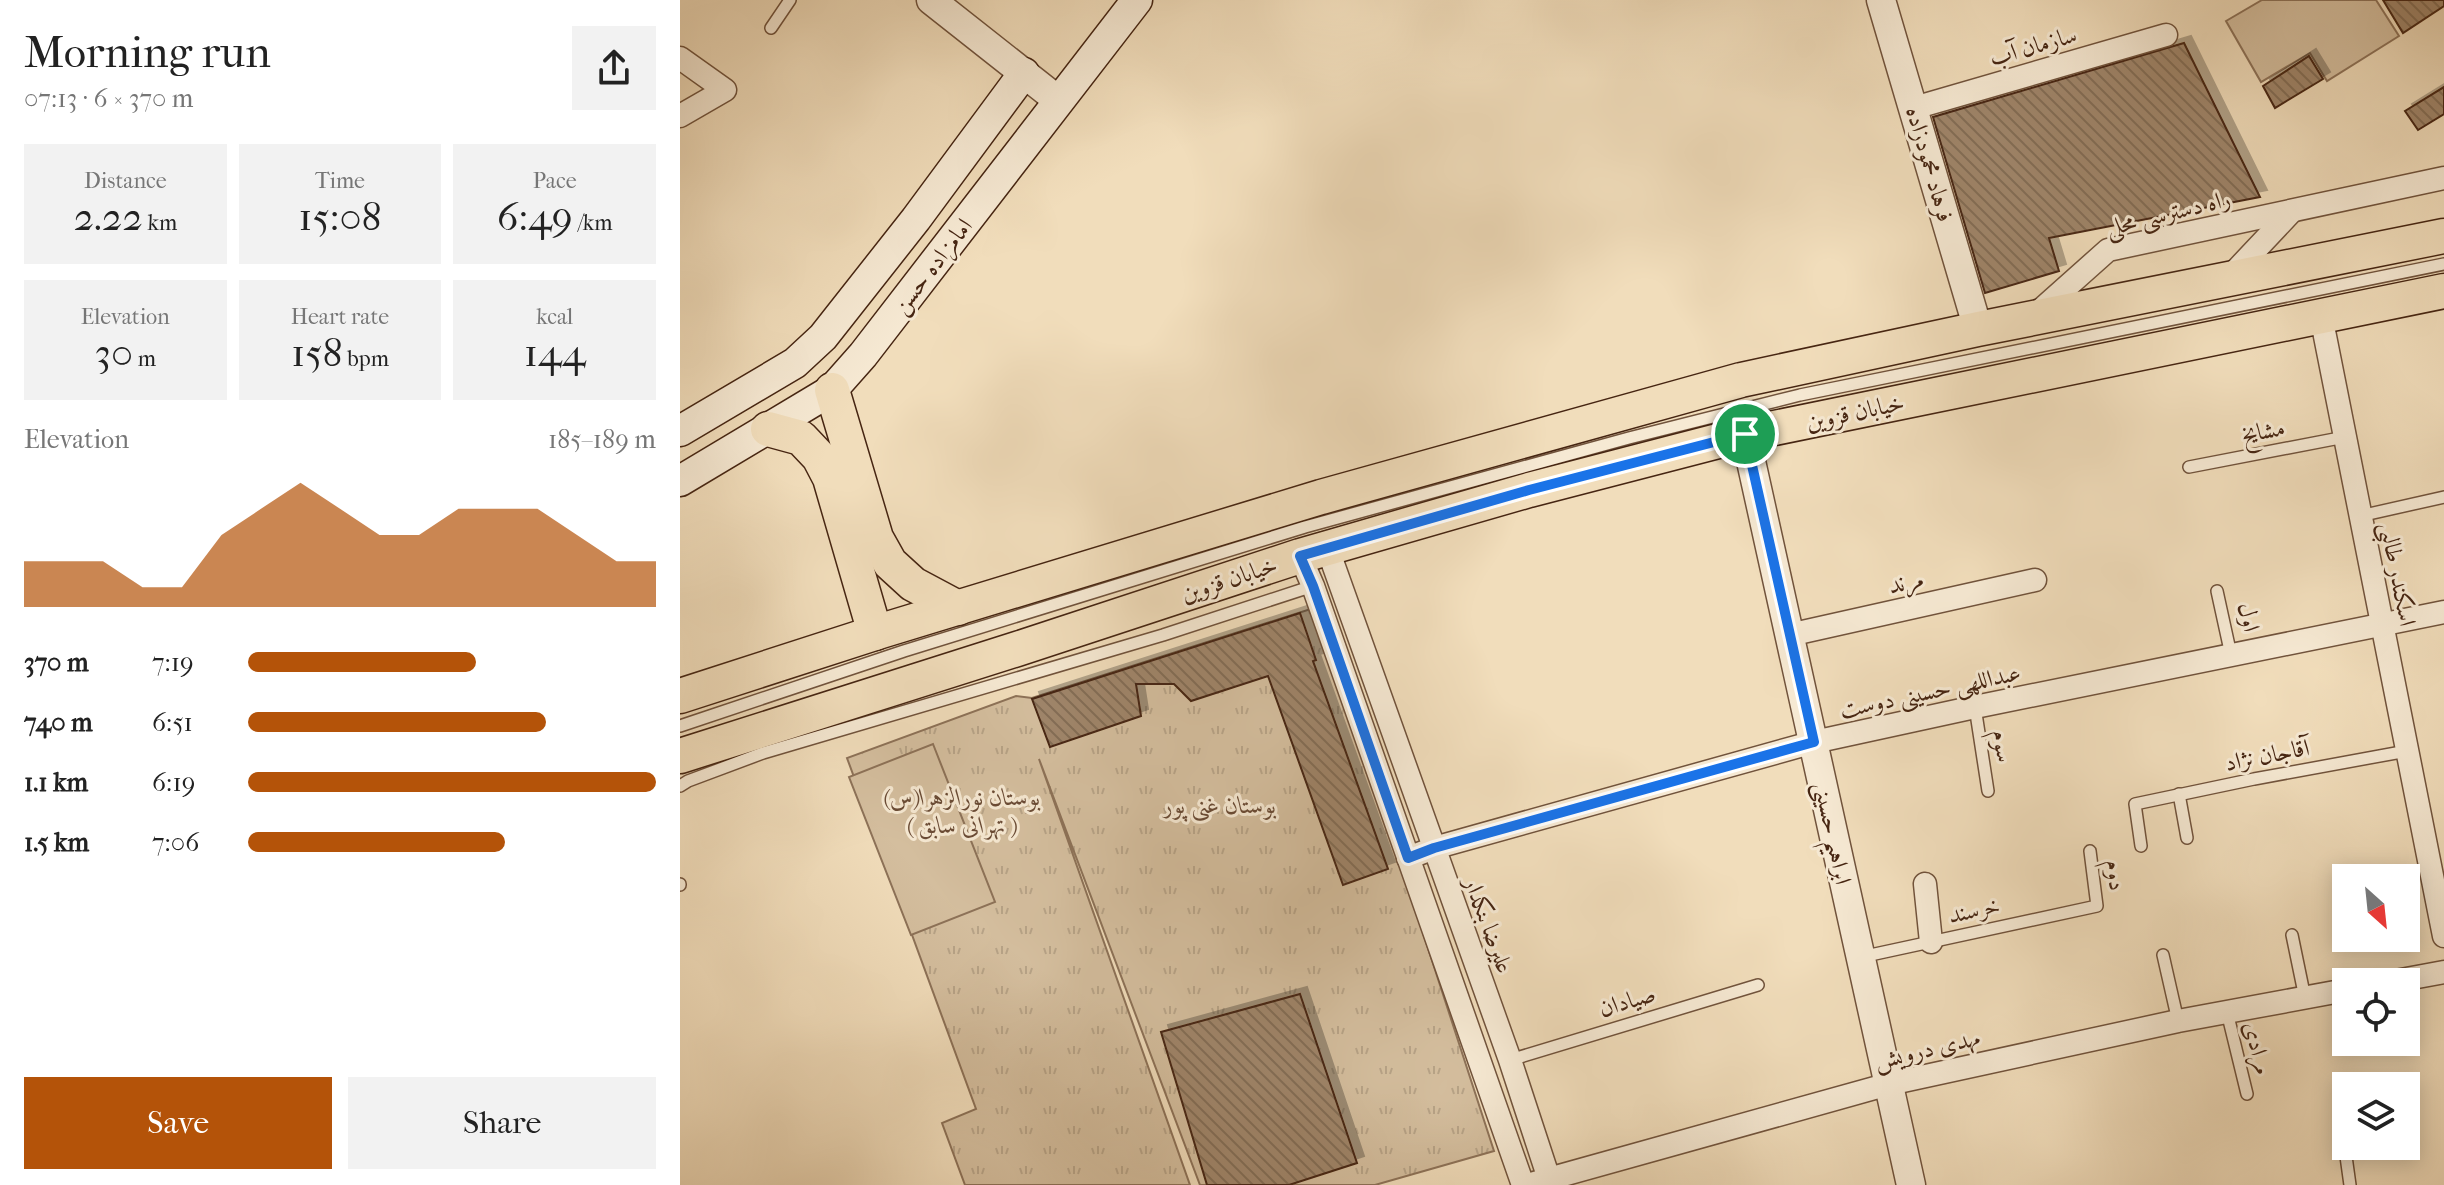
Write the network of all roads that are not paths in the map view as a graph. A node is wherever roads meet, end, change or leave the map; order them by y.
1 (790, 0) edge
2 (931, 0) edge
3 (1137, 0) edge
4 (1881, 0) edge
5 (771, 28) dead end
6 (2166, 35) dead end
7 (680, 58) edge
8 (1024, 73) junction
9 (1059, 101) junction
10 (1914, 108) junction
11 (680, 116) edge
12 (2444, 178) edge
13 (2292, 211) junction
14 (2444, 236) edge
15 (2444, 264) edge
16 (2226, 280) junction
17 (2444, 291) edge
18 (2321, 316) junction
19 (2031, 318) junction
20 (1978, 329) junction
21 (832, 390) junction
22 (768, 429) junction
23 (680, 431) edge
24 (1745, 434) junction
25 (2345, 437) junction
26 (2189, 467) dead end
27 (680, 481) edge
28 (2444, 497) edge
29 (2360, 516) junction
30 (1313, 563) junction
31 (2035, 580) dead end
32 (2217, 591) dead end
33 (958, 608) junction
34 (2444, 612) edge
35 (2382, 624) junction
36 (875, 633) junction
37 (1789, 635) junction
38 (2231, 655) junction
39 (680, 696) edge
40 (1975, 707) junction
41 (680, 726) edge
42 (1814, 742) junction
43 (2407, 751) junction
44 (680, 756) edge
45 (680, 786) edge
46 (1988, 791) dead end
47 (2179, 794) junction
48 (2187, 838) dead end
49 (2141, 846) dead end
50 (1434, 848) junction
51 (2090, 851) dead end
52 (1408, 858) junction
53 (1925, 884) dead end
54 (2097, 906) joint
55 (2292, 935) dead end
56 (2444, 936) edge
57 (1931, 942) junction
58 (2163, 955) dead end
59 (1861, 957) junction
60 (2444, 972) edge
61 (2420, 976) edge
62 (1758, 985) dead end
63 (2332, 993) edge
64 (2305, 998) junction
65 (2227, 1012) junction
66 (2178, 1021) junction
67 (1510, 1060) junction
68 (1889, 1084) junction
69 (2247, 1094) dead end
70 (2347, 1160) edge
71 (1550, 1182) edge
72 (1525, 1185) edge
73 (1911, 1185) edge
74 (2350, 1185) edge

1 - 5 lane
2 - 8 street
3 - 9 main road, امامزاده حسن
4 - 10 street, فرهاد محمودزاده
6 - 10 street, سازمان آب
7 - 11 street
8 - 9 street
8 - 23 main road, امامزاده حسن
9 - 21 main road, امامزاده حسن
10 - 20 street, فرهاد محمودزاده
12 - 13 street, راه دسترسی محلی
13 - 16 street
13 - 19 street, راه دسترسی محلی
14 - 16 main road
15 - 41 lane
16 - 19 main road
17 - 18 main road, خیابان قزوین
18 - 24 main road, خیابان قزوین
18 - 25 street, اسکندر طالبی
19 - 20 main road
20 - 33 main road
21 - 22 main road, امامزاده حسن
21 - 33 main road
22 - 27 main road, امامزاده حسن
22 - 36 main road
24 - 30 main road, خیابان قزوین
24 - 37 street, ابراهیم حسینی
25 - 26 lane, مشایخ
25 - 29 street, اسکندر طالبی
28 - 29 lane
29 - 35 street, اسکندر طالبی
30 - 44 main road, خیابان قزوین
30 - 45 lane
30 - 50 street, علیرضا بنکدار
30 - 52 street
31 - 37 street, مرند
32 - 38 lane, اول
33 - 36 main road
34 - 35 street, عبداللهی حسینی دوست
35 - 38 street, عبداللهی حسینی دوست
35 - 43 street, اسکندر طالبی
36 - 39 main road
37 - 42 street, ابراهیم حسینی
38 - 40 street, عبداللهی حسینی دوست
40 - 42 street, عبداللهی حسینی دوست
40 - 46 lane, سوم
42 - 50 street, عبداللهی حسینی دوست
42 - 59 street, ابراهیم حسینی
43 - 47 lane, آقاجان نژاد
43 - 56 street, اسکندر طالبی
47 - 48 lane
47 - 49 lane, آقاجان نژاد
50 - 52 street, عبداللهی حسینی دوست
50 - 67 street, علیرضا بنکدار
51 - 54 lane, دوم
52 - 72 street
53 - 57 street
54 - 57 lane, خرسند
55 - 64 lane
57 - 59 lane, خرسند
58 - 66 lane
59 - 68 street, ابراهیم حسینی
60 - 61 street
62 - 67 lane, صیادان
63 - 64 street, مهدی درویش
64 - 65 street, مهدی درویش
65 - 66 street, مهدی درویش
65 - 69 lane, مرادی
66 - 68 street, مهدی درویش
67 - 71 street, علیرضا بنکدار
68 - 71 street, مهدی درویش
68 - 73 street, ابراهیم حسینی
70 - 74 lane
71 - 72 street, مهدی درویش

